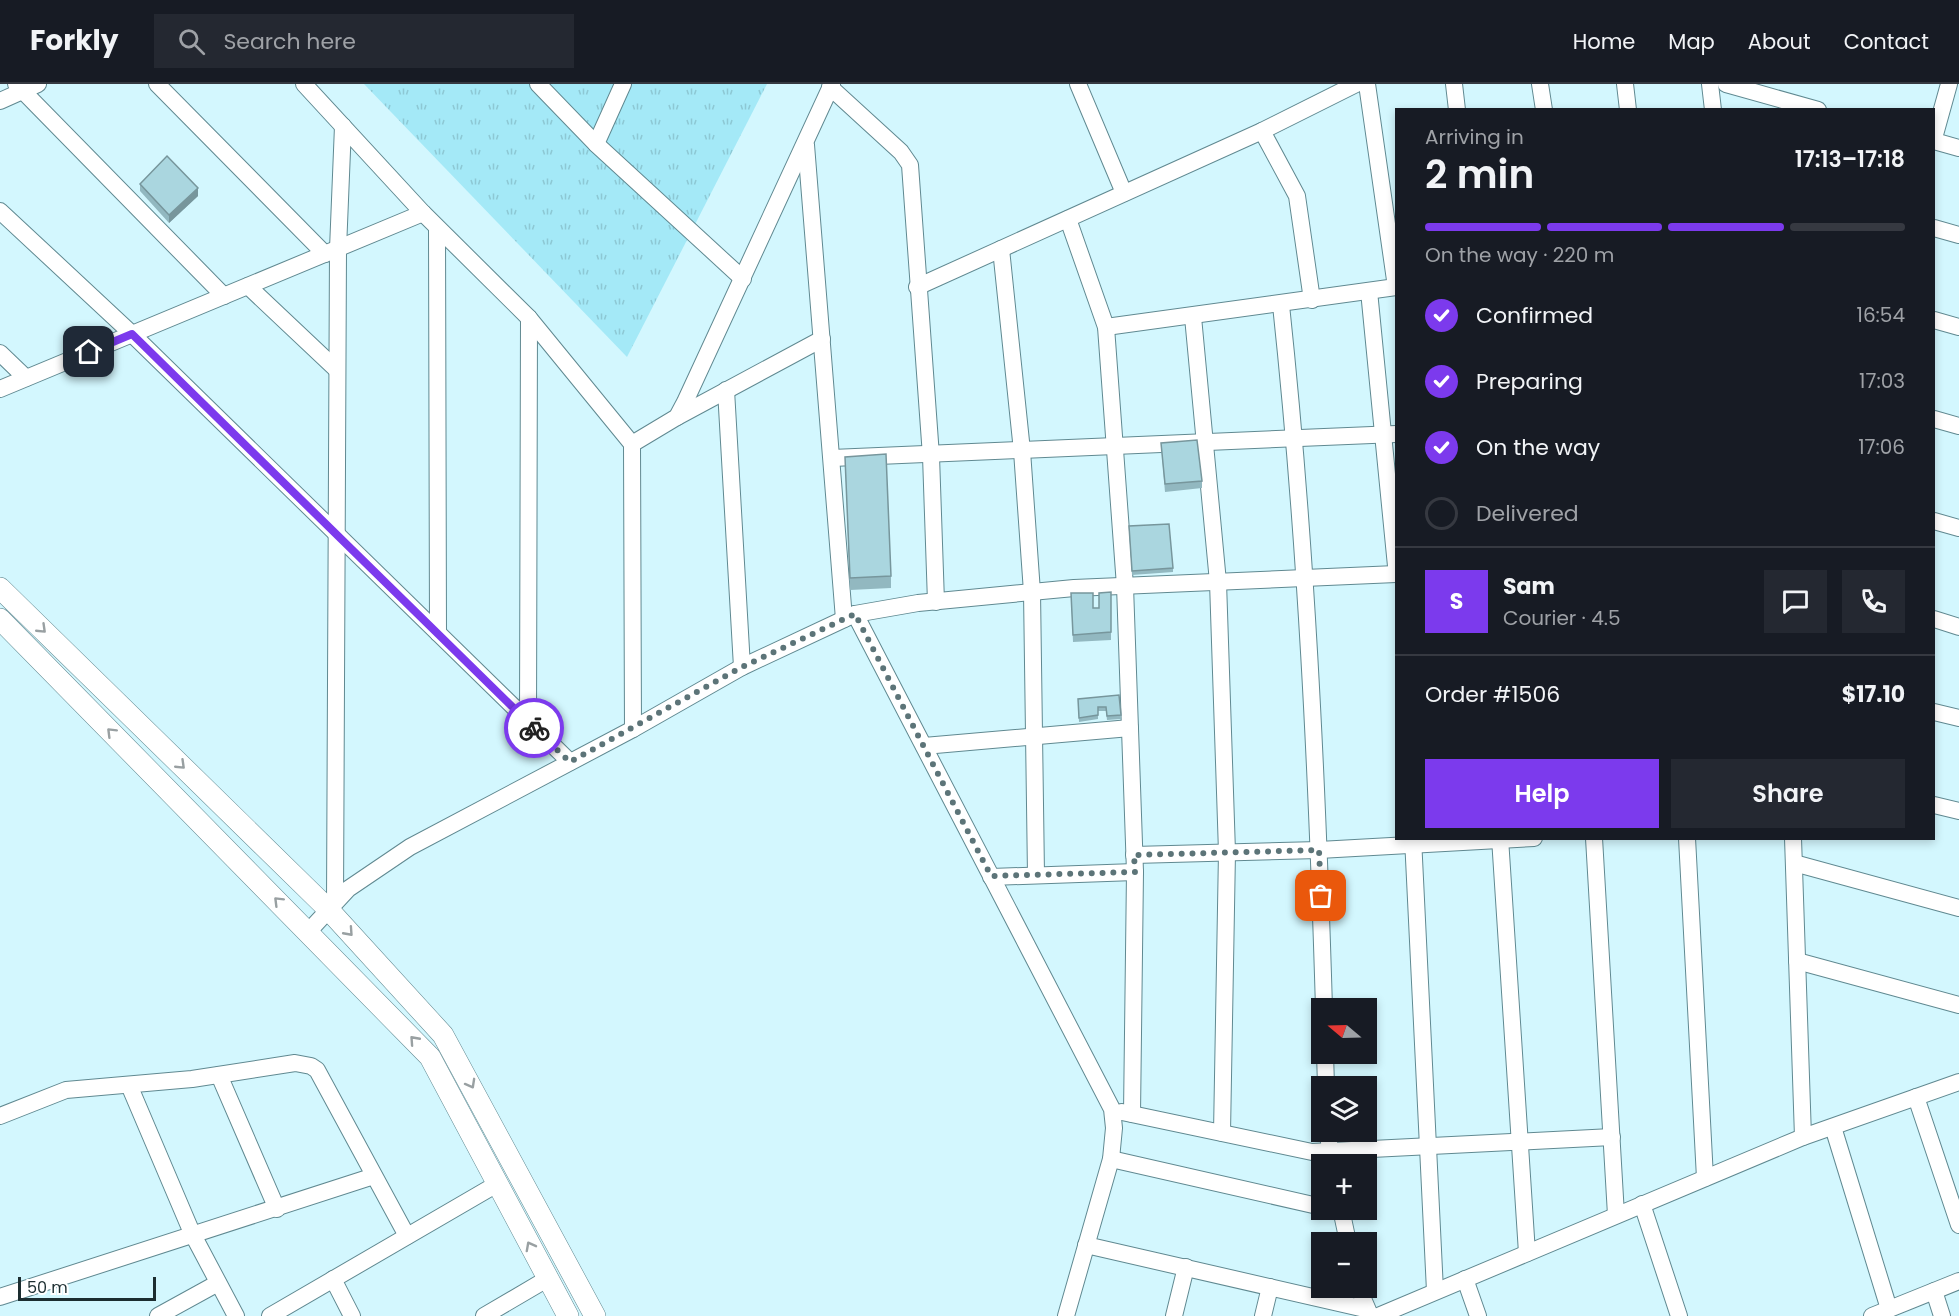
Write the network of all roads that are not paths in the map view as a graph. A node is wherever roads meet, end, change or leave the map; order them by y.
1 (38, 84) edge
2 (157, 84) edge
3 (304, 84) edge
4 (538, 84) edge
5 (623, 84) edge
6 (1078, 84) edge
7 (1356, 84) edge
8 (1367, 84) edge
9 (1454, 84) edge
10 (1540, 84) edge
11 (1625, 84) edge
12 (1710, 84) edge
13 (1726, 84) edge
14 (1949, 84) edge
15 (831, 86) edge
16 (19, 88) edge
17 (1333, 89) edge
18 (0, 101) edge
19 (1457, 108) edge
20 (1544, 108) edge
21 (1628, 108) edge
22 (1713, 108) edge
23 (1811, 108) edge
24 (343, 126) junction
25 (1262, 131) junction
26 (1935, 136) edge
27 (1935, 140) edge
28 (805, 142) junction
29 (596, 144) junction
30 (1959, 148) edge
31 (1124, 193) junction
32 (0, 211) edge
33 (423, 213) junction
34 (1068, 219) junction
35 (438, 228) junction
36 (1935, 228) edge
37 (1959, 235) edge
38 (1001, 249) junction
39 (331, 251) junction
40 (742, 279) junction
41 (1395, 280) edge
42 (248, 286) junction
43 (917, 287) junction
44 (1395, 287) edge
45 (1369, 291) junction
46 (224, 296) junction
47 (1312, 300) junction
48 (1281, 305) junction
49 (1193, 317) junction
50 (529, 318) junction
51 (1935, 320) edge
52 (1106, 327) junction
53 (1959, 327) edge
54 (132, 334) junction
55 (822, 339) junction
56 (0, 353) edge
57 (337, 370) junction
58 (26, 378) junction
59 (0, 389) edge
60 (726, 390) junction
61 (677, 417) junction
62 (1935, 419) edge
63 (1959, 426) edge
64 (1390, 434) edge
65 (1295, 439) junction
66 (1206, 443) junction
67 (632, 444) junction
68 (1113, 447) junction
69 (1022, 451) junction
70 (931, 456) junction
71 (832, 458) junction
72 (1935, 521) edge
73 (1959, 528) edge
74 (336, 533) junction
75 (1395, 544) edge
76 (1395, 574) edge
77 (1305, 578) junction
78 (1218, 582) junction
79 (1125, 586) junction
80 (0, 588) edge
81 (1032, 592) junction
82 (936, 602) junction
83 (850, 616) junction
84 (0, 619) edge
85 (1935, 619) edge
86 (1959, 627) edge
87 (438, 633) junction
88 (742, 667) junction
89 (1935, 712) edge
90 (1959, 718) edge
91 (528, 722) junction
92 (1130, 728) junction
93 (633, 729) junction
94 (1035, 736) junction
95 (924, 746) junction
96 (570, 762) junction
97 (1935, 805) edge
98 (1959, 811) edge
99 (1456, 840) edge
100 (1500, 840) edge
101 (1594, 840) edge
102 (1687, 840) edge
103 (1794, 840) edge
104 (1413, 841) edge
105 (1319, 850) junction
106 (1227, 852) junction
107 (1134, 863) junction
108 (1794, 863) junction
109 (1036, 875) junction
110 (991, 876) junction
111 (331, 905) junction
112 (1959, 908) edge
113 (308, 932) junction
114 (1797, 961) junction
115 (1324, 998) edge
116 (1959, 1005) edge
117 (219, 1075) junction
118 (1959, 1082) edge
119 (129, 1085) junction
120 (1916, 1097) junction
121 (1112, 1109) junction
122 (1132, 1114) junction
123 (0, 1116) edge
124 (1833, 1127) junction
125 (1222, 1133) junction
126 (1612, 1137) junction
127 (1803, 1137) junction
128 (1520, 1141) junction
129 (1428, 1148) junction
130 (1315, 1154) edge
131 (1369, 1154) edge
132 (1111, 1159) junction
133 (374, 1176) junction
134 (1705, 1178) junction
135 (497, 1184) junction
136 (1311, 1204) edge
137 (1642, 1204) junction
138 (277, 1209) junction
139 (1616, 1215) junction
140 (1959, 1225) edge
141 (192, 1233) junction
142 (407, 1236) junction
143 (1086, 1245) junction
144 (1527, 1253) junction
145 (1186, 1267) junction
146 (333, 1279) junction
147 (548, 1279) junction
148 (1465, 1279) junction
149 (1959, 1281) edge
150 (218, 1283) junction
151 (1270, 1287) junction
152 (1435, 1291) junction
153 (1934, 1291) junction
154 (0, 1297) edge
155 (1363, 1298) edge
156 (1889, 1309) junction
157 (1371, 1314) edge
158 (158, 1316) edge
159 (236, 1316) edge
160 (270, 1316) edge
161 (352, 1316) edge
162 (484, 1316) edge
163 (568, 1316) edge
164 (595, 1316) edge
165 (1066, 1316) edge
166 (1174, 1316) edge
167 (1263, 1316) edge
168 (1478, 1316) edge
169 (1679, 1316) edge
170 (1872, 1316) edge
171 (1942, 1316) edge

1 - 16 street
2 - 39 street
3 - 24 street
4 - 29 street
5 - 29 street
6 - 31 street
7 - 17 street
8 - 41 street
9 - 19 street
10 - 20 street
11 - 21 street
12 - 22 street
13 - 23 street
14 - 26 street
15 - 28 street
15 - 43 street
16 - 18 street
16 - 46 street
17 - 25 street
24 - 33 street
24 - 39 street
25 - 31 street
25 - 47 street
27 - 30 street
28 - 40 street
28 - 55 street
29 - 40 street
31 - 34 street
32 - 54 street
33 - 35 street
33 - 39 street
34 - 38 street
34 - 52 street
35 - 50 street
35 - 87 street
36 - 37 street
38 - 43 street
38 - 69 street
39 - 42 street
39 - 57 street
40 - 61 street
42 - 46 street
42 - 57 street
43 - 70 street
44 - 45 street
45 - 47 street
45 - 64 street
46 - 54 street
47 - 48 street
48 - 49 street
48 - 65 street
49 - 52 street
49 - 66 street
50 - 67 street
50 - 91 street
51 - 53 street
52 - 68 street
54 - 58 street
54 - 74 street
55 - 60 street
55 - 71 street
56 - 58 street
57 - 74 street
58 - 59 street
60 - 61 street
60 - 88 street
61 - 67 street
62 - 63 street
64 - 65 street
64 - 75 street
65 - 66 street
65 - 77 street
66 - 68 street
66 - 78 street
67 - 93 street
68 - 69 street
68 - 79 street
69 - 70 street
69 - 81 street
70 - 71 street
70 - 82 street
71 - 83 street
72 - 73 street
74 - 87 street
74 - 111 street
76 - 77 street
77 - 78 street
77 - 105 street
78 - 79 street
78 - 106 street
79 - 81 street
79 - 92 street
80 -> 111 street
81 - 82 street
81 - 94 street
82 - 83 street
83 - 88 street
83 - 95 street
113 -> 84 street
85 - 86 street
87 - 91 street
88 - 93 street
89 - 90 street
91 - 96 street
92 - 94 street
92 - 107 street
93 - 96 street
94 - 95 street
94 - 109 street
95 - 110 street
96 - 111 street
97 - 98 street
99 - 104 street
100 - 128 street
101 - 126 street
102 - 134 street
103 - 108 street
104 - 105 street
104 - 129 street
105 - 106 street
105 - 115 street
106 - 107 street
106 - 125 street
107 - 109 street
107 - 122 street
108 - 112 street
108 - 114 street
109 - 110 street
110 - 121 street
111 - 113 street
111 -> 164 street
135 -> 113 street
114 - 116 street
114 - 127 street
117 - 119 street
117 - 133 street
117 - 138 street
118 - 120 street
119 - 123 street
119 - 141 street
120 - 124 street
120 - 140 street
121 - 122 street
121 - 132 street
122 - 125 street
124 - 127 street
124 - 156 street
125 - 130 street
126 - 128 street
126 - 139 street
127 - 134 street
128 - 129 street
128 - 144 street
129 - 131 street
129 - 152 street
132 - 136 street
132 - 143 street
133 - 138 street
133 - 142 street
134 - 137 street
135 - 142 street
147 -> 135 street
137 - 139 street
137 - 169 street
138 - 141 street
139 - 144 street
141 - 150 street
141 - 154 street
142 - 146 street
143 - 145 street
143 - 165 street
144 - 148 street
145 - 151 street
145 - 166 street
146 - 160 street
146 - 161 street
147 - 162 street
147 - 163 street
148 - 152 street
148 - 168 street
149 - 153 street
150 - 158 street
150 - 159 street
151 - 157 street
151 - 167 street
152 - 157 street
153 - 156 street
153 - 171 street
155 - 157 street
156 - 170 street

